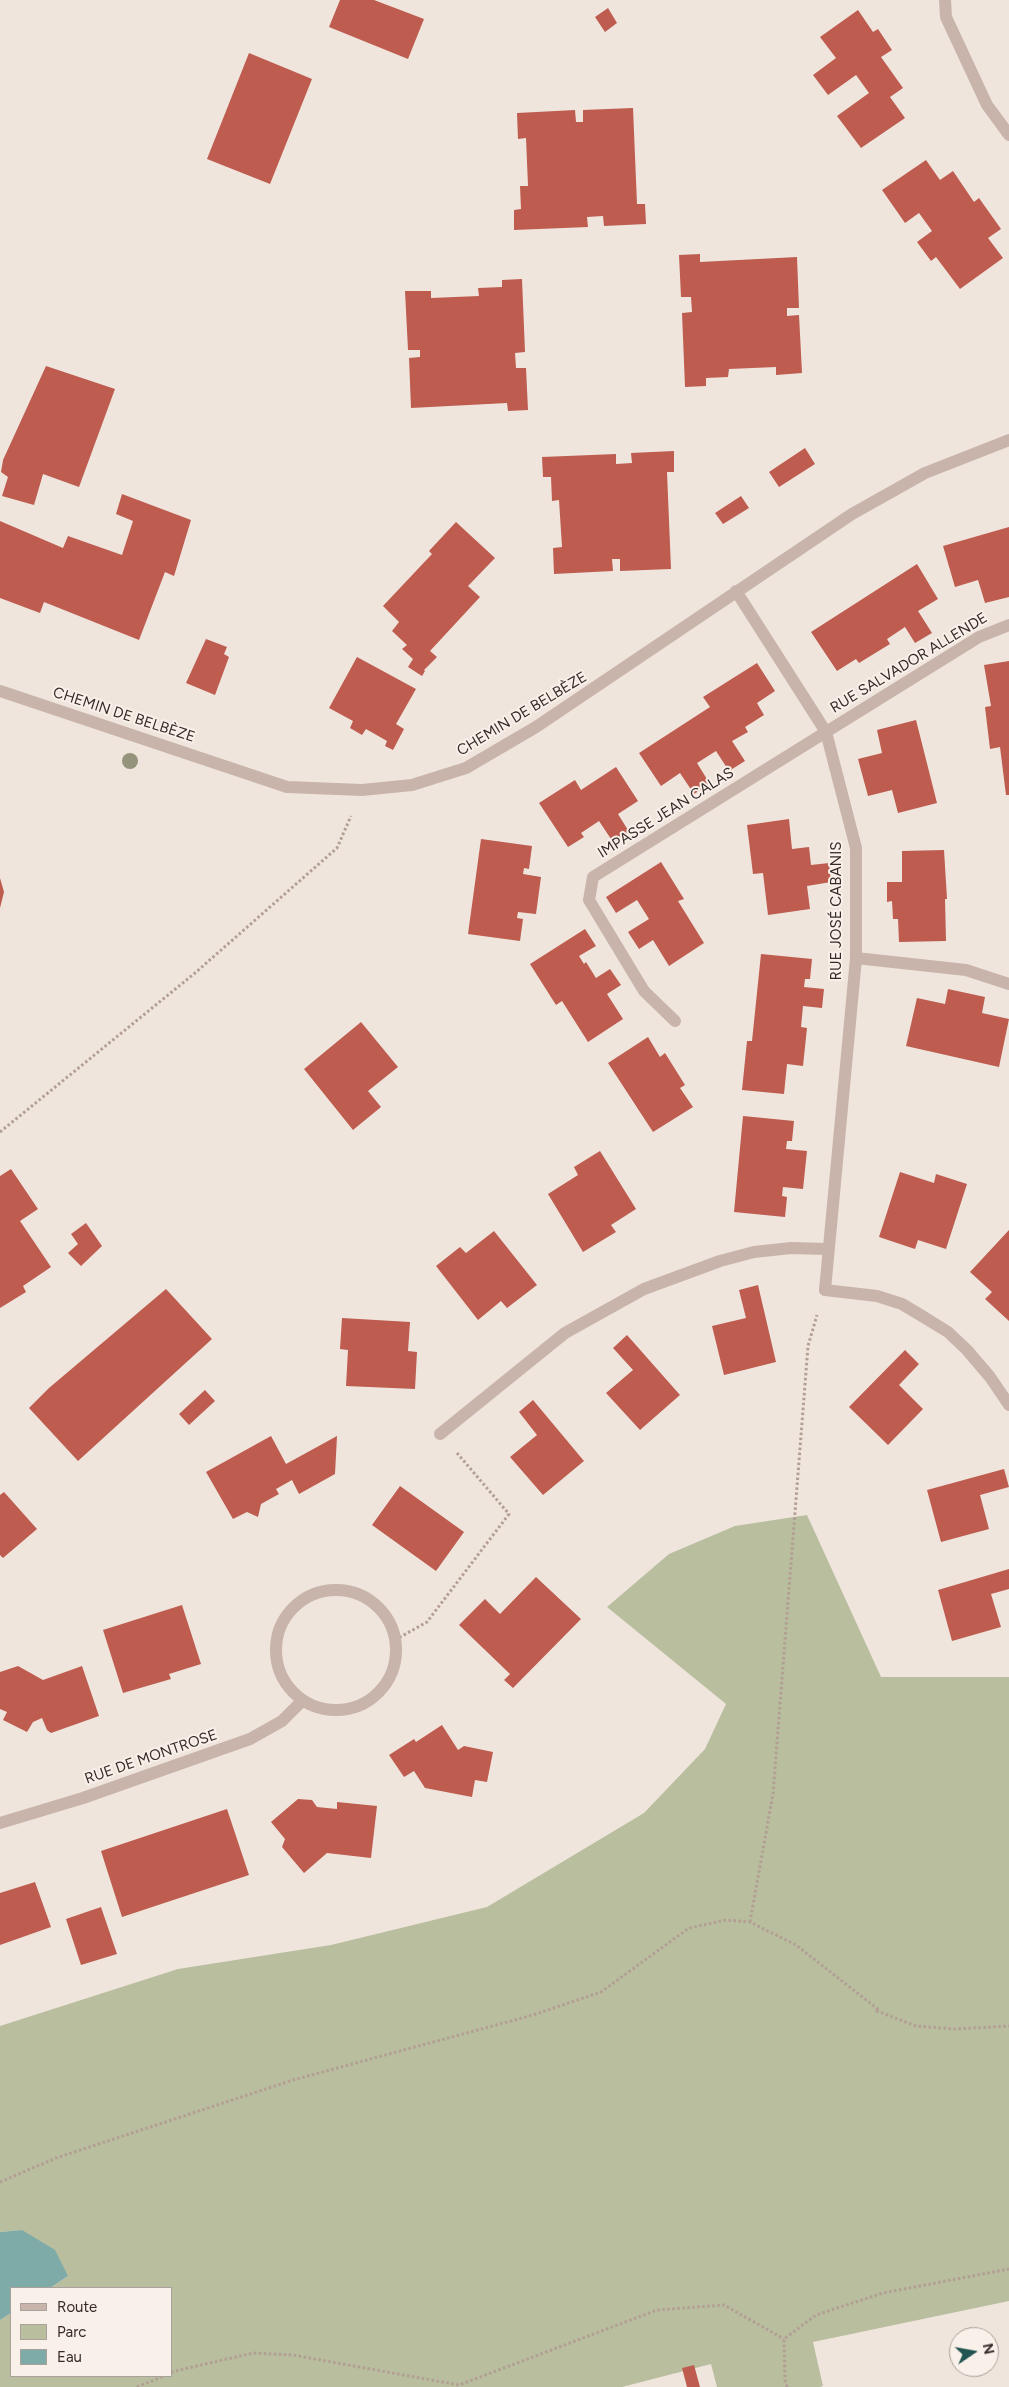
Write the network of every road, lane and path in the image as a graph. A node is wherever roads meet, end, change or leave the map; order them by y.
1 (945, 0) edge
2 (1009, 135) edge
3 (1009, 440) edge
4 (736, 591) junction
5 (1009, 625) edge
6 (0, 691) edge
7 (826, 732) junction
8 (362, 790) junction
9 (856, 958) junction
10 (1009, 984) edge
11 (675, 1021) dead end
12 (0, 1132) edge
13 (827, 1249) junction
14 (824, 1290) junction
15 (1009, 1405) edge
16 (440, 1434) joint
17 (395, 1640) junction
18 (303, 1700) junction
19 (0, 1823) edge
20 (750, 1922) junction
21 (1009, 2026) edge
22 (0, 2182) edge
23 (1009, 2270) edge
24 (784, 2339) junction
25 (172, 2372) edge
26 (162, 2377) edge
27 (137, 2387) edge
28 (788, 2387) edge

1 - 2 street
3 - 4 street, CHEMIN DE BELBÈZE
4 - 7 street, RUE JOSÉ CABANIS
4 - 8 street, CHEMIN DE BELBÈZE
5 - 7 street, RUE SALVADOR ALLENDE
6 - 8 street, CHEMIN DE BELBÈZE
7 - 9 street, RUE JOSÉ CABANIS
7 - 11 street, IMPASSE JEAN CALAS
8 - 12 path
9 - 10 street
9 - 13 street, RUE JOSÉ CABANIS
13 - 14 street, RUE JOSÉ CABANIS
13 - 16 street
14 - 15 street
14 - 20 path
16 - 17 path
17 - 18 street
17 - 18 street
18 - 19 street, RUE DE MONTROSE
20 - 21 path
20 - 22 path
23 - 24 path
24 - 25 path
24 - 28 path
26 - 27 path

